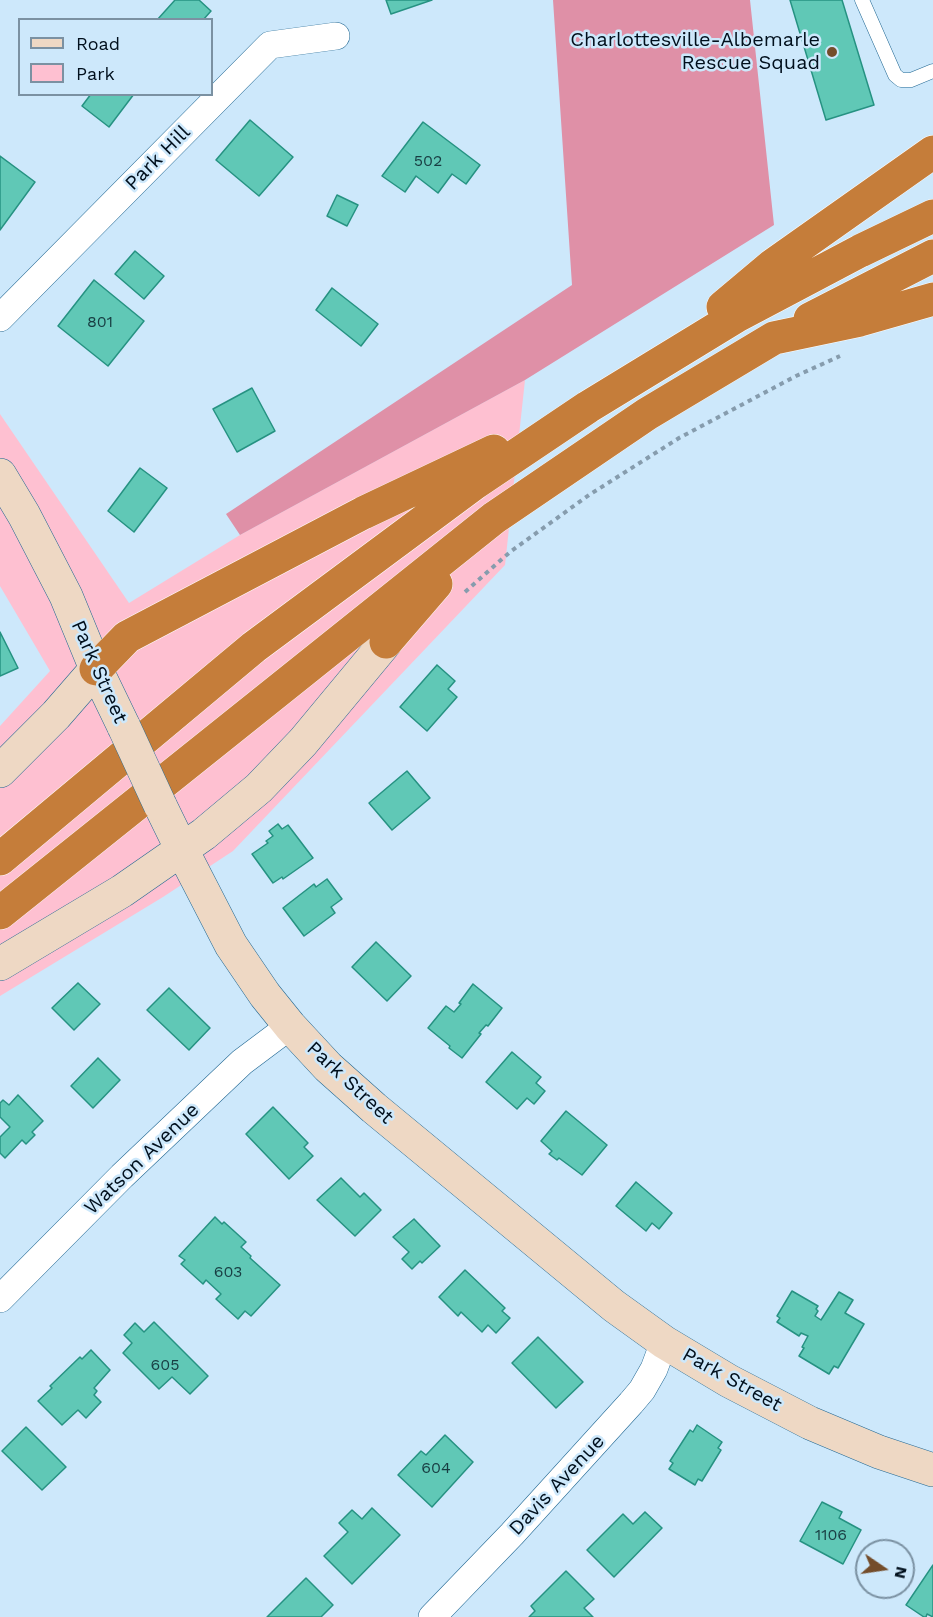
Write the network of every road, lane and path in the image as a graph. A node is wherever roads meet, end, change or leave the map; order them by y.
1 (862, 0) edge
2 (336, 36) dead end
3 (933, 71) edge
4 (933, 152) edge
5 (933, 216) edge
6 (933, 256) edge
7 (933, 298) edge
8 (0, 318) edge
9 (774, 338) junction
10 (846, 353) dead end
11 (650, 369) junction
12 (588, 407) junction
13 (0, 475) edge
14 (494, 518) junction
15 (462, 593) dead end
16 (386, 642) joint
17 (96, 669) junction
18 (0, 771) edge
19 (182, 850) junction
20 (0, 859) edge
21 (0, 913) edge
22 (0, 964) edge
23 (290, 1026) junction
24 (0, 1299) edge
25 (664, 1342) junction
26 (933, 1470) edge
27 (432, 1617) edge

1 - 3 lane
2 - 8 street, Park Hill
4 - 11 highway
5 - 11 highway
6 - 9 highway
7 - 9 highway
9 - 14 highway
10 - 15 path
11 - 12 highway
12 - 17 highway
12 - 20 highway
13 - 17 street, Park Street
14 - 16 highway
14 - 21 highway
16 - 19 street
17 - 18 street
17 - 19 street, Park Street, bridge
19 - 22 street
19 - 23 street, Park Street
23 - 24 street, Watson Avenue
23 - 25 street, Park Street
25 - 26 street, Park Street
25 - 27 street, Davis Avenue

